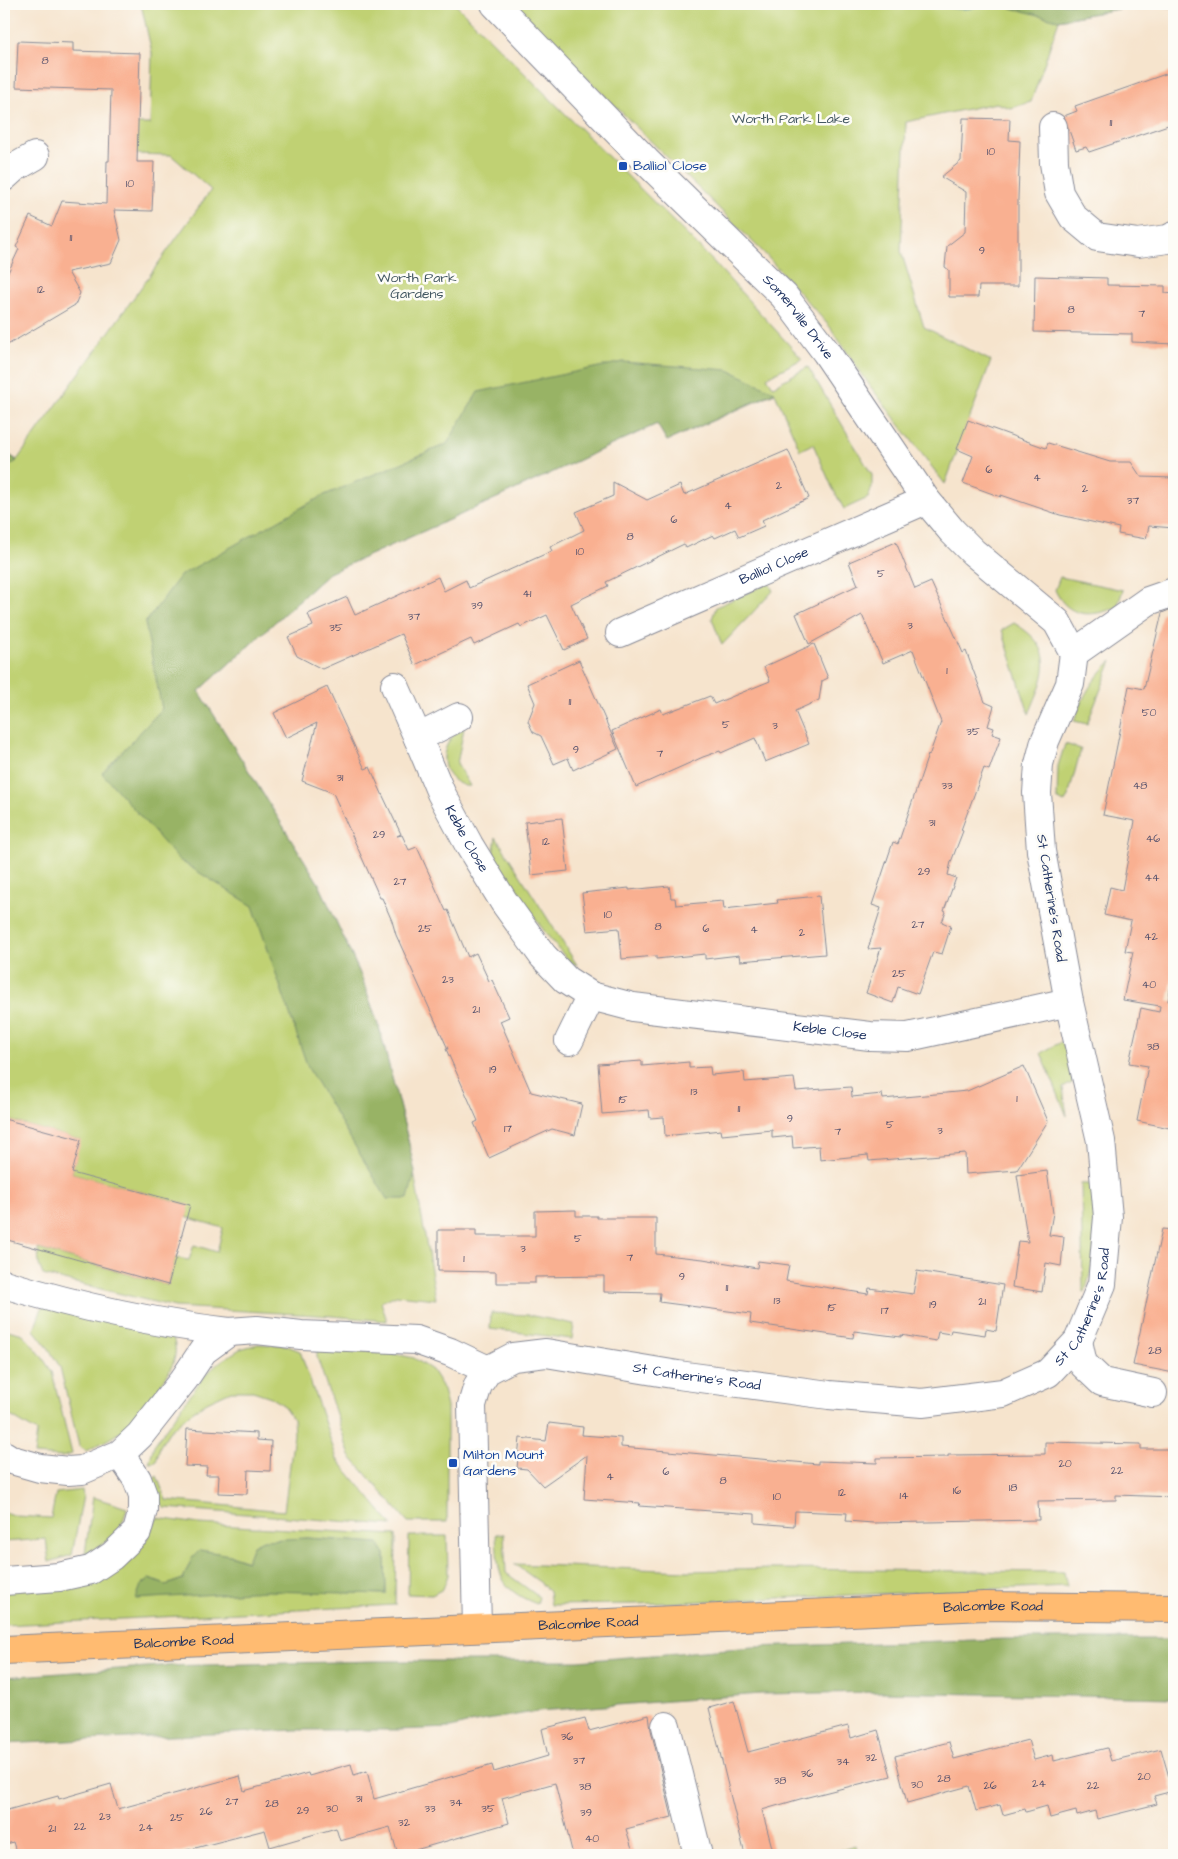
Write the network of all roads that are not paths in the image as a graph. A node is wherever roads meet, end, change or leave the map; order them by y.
1 (495, 4) edge
2 (1053, 127) dead end
3 (35, 156) dead end
4 (4, 177) edge
5 (1174, 236) edge
6 (926, 500) junction
7 (1174, 592) edge
8 (620, 633) dead end
9 (1074, 653) junction
10 (395, 686) dead end
11 (459, 717) dead end
12 (418, 738) junction
13 (591, 996) junction
14 (1069, 1002) junction
15 (569, 1041) dead end
16 (4, 1284) edge
17 (229, 1332) junction
18 (1078, 1340) junction
19 (488, 1370) junction
20 (1153, 1393) dead end
21 (120, 1454) junction
22 (4, 1455) edge
23 (4, 1581) edge
24 (1174, 1608) edge
25 (477, 1628) junction
26 (4, 1650) edge
27 (666, 1726) dead end
28 (698, 1855) edge

1 - 6 street, Somerville Drive
2 - 5 street
3 - 4 street
6 - 8 street, Balliol Close
6 - 9 street, Somerville Drive
7 - 9 street
9 - 14 street, St Catherine's Road
10 - 12 street, Keble Close
11 - 12 street
12 - 13 street, Keble Close
13 - 14 street, Keble Close
13 - 15 street
14 - 18 street, St Catherine's Road
16 - 17 street
17 - 19 street
17 - 21 street
18 - 19 street, St Catherine's Road
18 - 20 street
19 - 25 street
21 - 22 street
21 - 23 street
24 - 25 main road, Balcombe Road
25 - 26 main road, Balcombe Road
27 - 28 street

